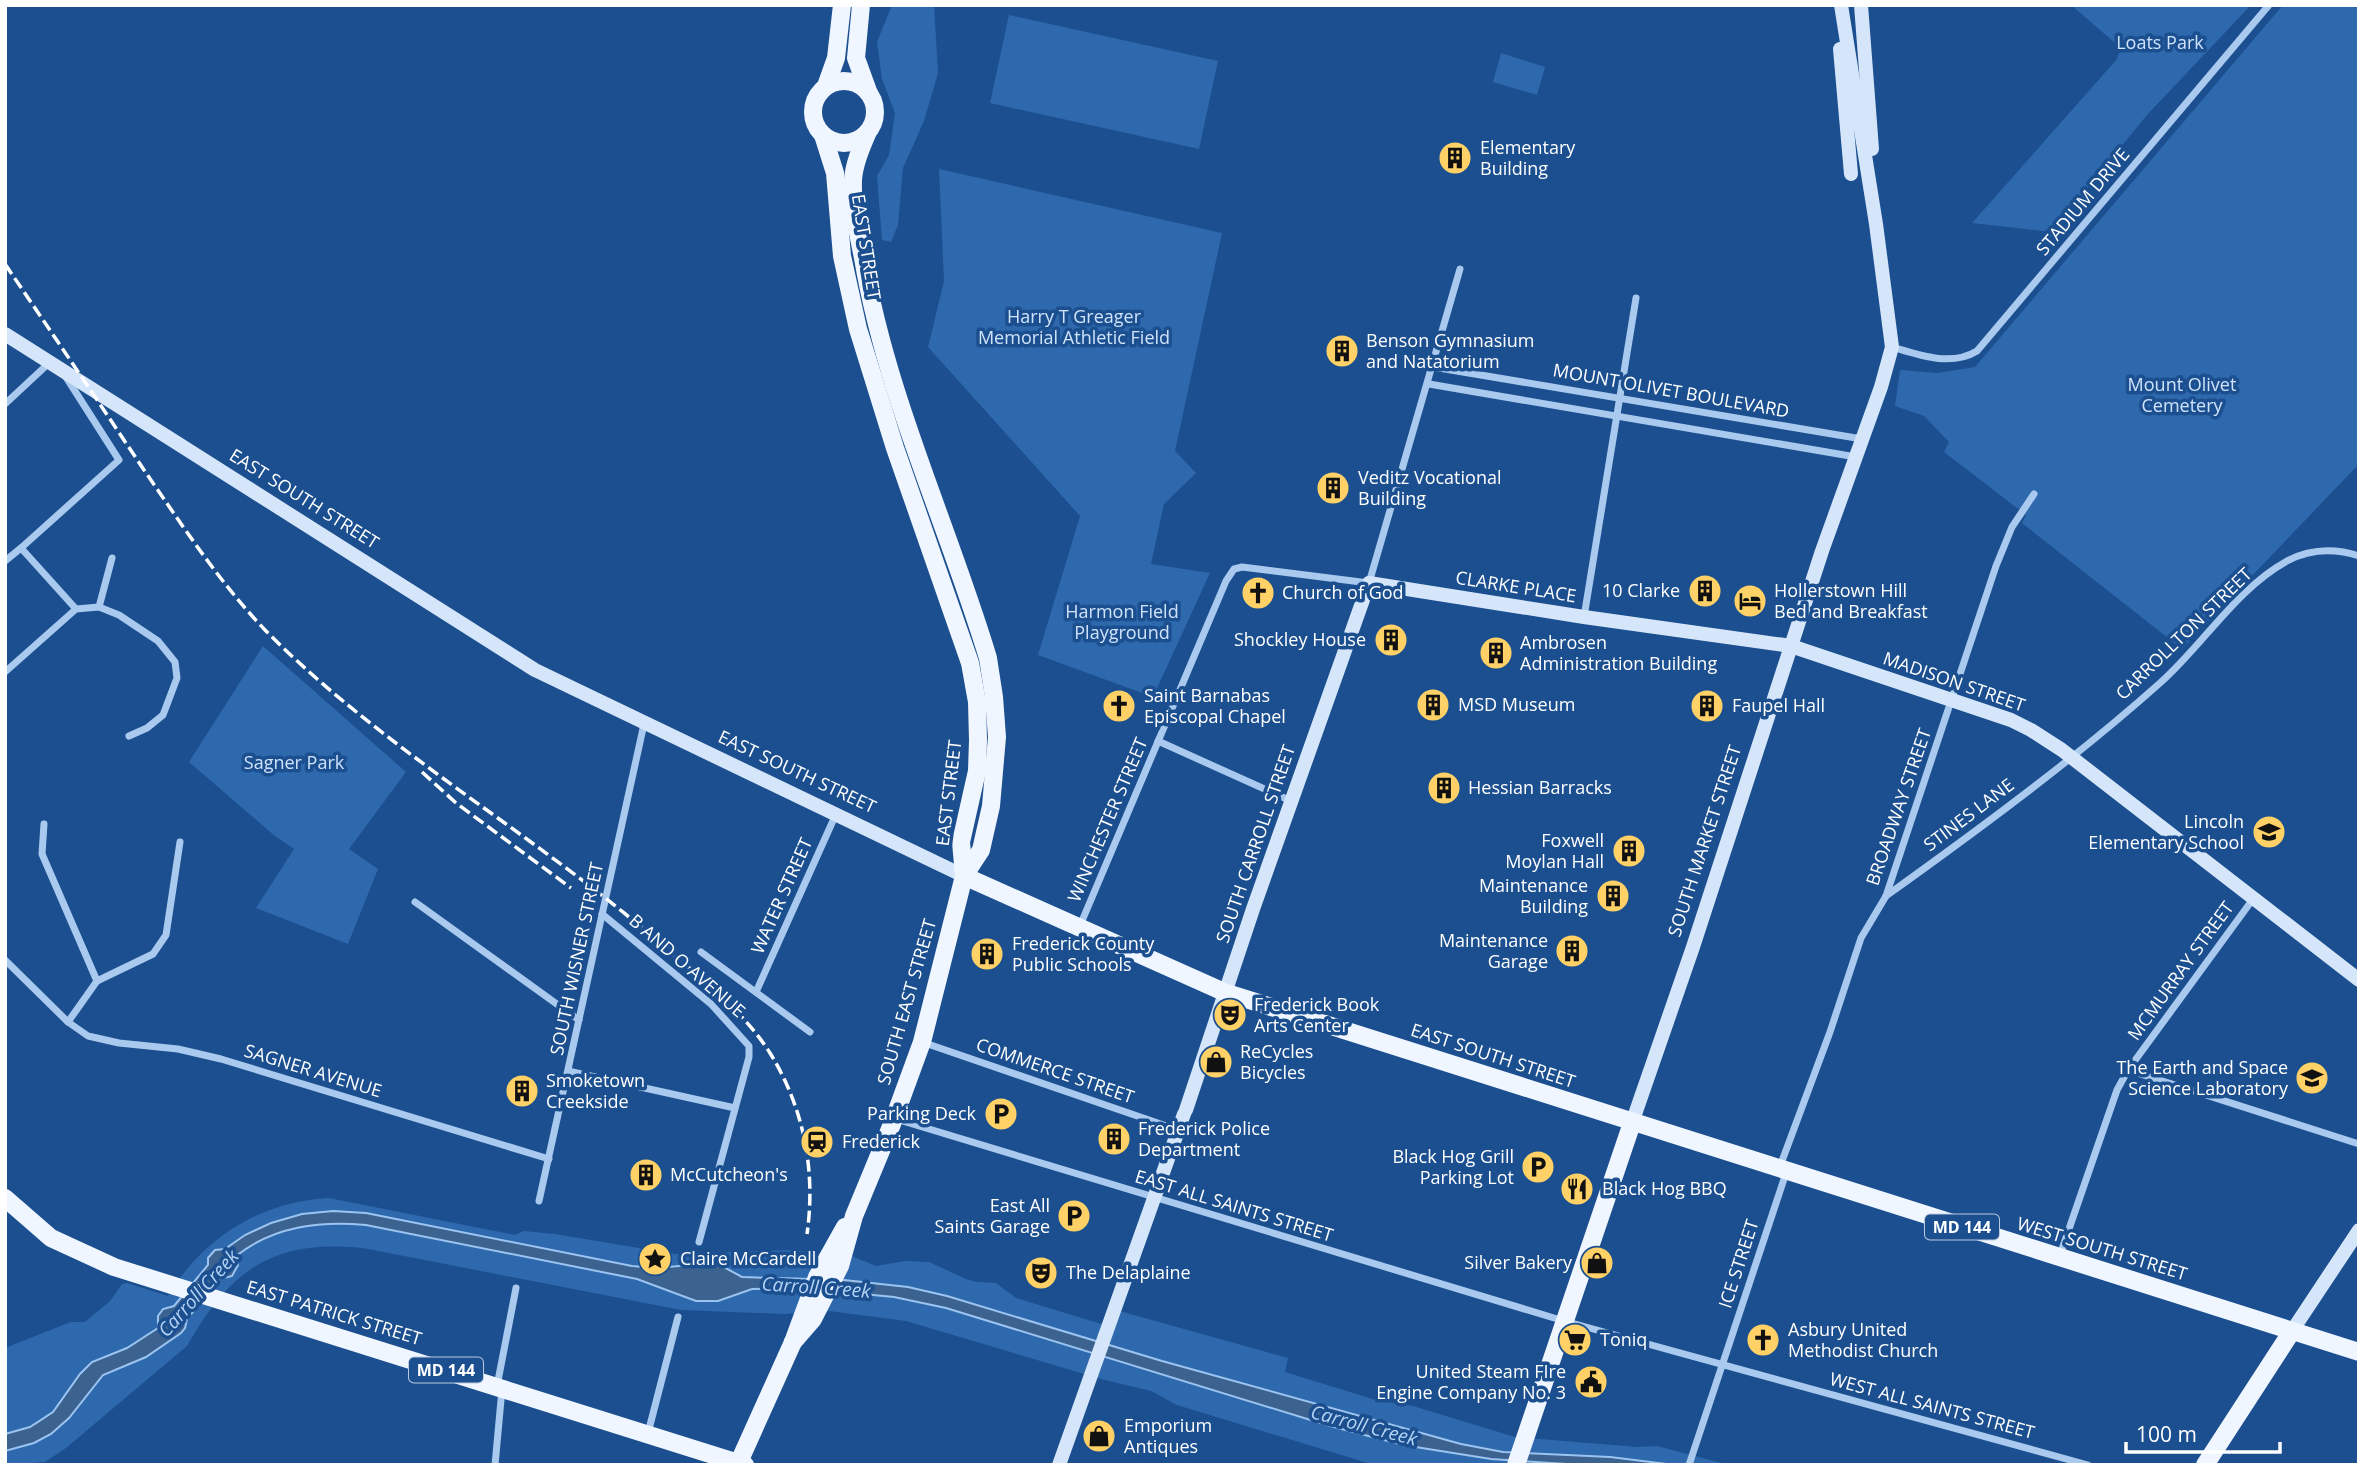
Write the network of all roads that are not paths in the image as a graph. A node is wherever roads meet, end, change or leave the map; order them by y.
1 (842, 5) edge
2 (861, 5) edge
3 (1841, 5) edge
4 (1861, 5) edge
5 (2269, 5) edge
6 (826, 86) junction
7 (868, 91) junction
8 (867, 134) junction
9 (823, 135) junction
10 (1851, 173) dead end
11 (1876, 224) junction
12 (1460, 269) dead end
13 (1636, 298) dead end
14 (5, 334) edge
15 (1892, 347) junction
16 (50, 362) junction
17 (1433, 367) junction
18 (62, 371) junction
19 (1429, 384) junction
20 (1621, 399) junction
21 (5, 404) edge
22 (1618, 415) junction
23 (1862, 439) junction
24 (1856, 457) junction
25 (2034, 494) dead end
26 (21, 548) junction
27 (2359, 556) edge
28 (112, 558) dead end
29 (5, 561) edge
30 (1234, 569) joint
31 (1369, 583) junction
32 (99, 607) junction
33 (75, 609) junction
34 (1584, 617) junction
35 (1791, 646) junction
36 (5, 672) edge
37 (1952, 700) junction
38 (645, 724) junction
39 (129, 736) dead end
40 (1158, 741) junction
41 (2071, 757) junction
42 (1292, 801) junction
43 (836, 814) junction
44 (44, 824) dead end
45 (180, 842) dead end
46 (964, 876) junction
47 (1886, 896) junction
48 (2253, 899) junction
49 (415, 902) dead end
50 (603, 914) junction
51 (1079, 929) junction
52 (701, 952) dead end
53 (5, 960) edge
54 (2359, 980) edge
55 (97, 981) junction
56 (756, 992) junction
57 (1224, 992) junction
58 (579, 1020) junction
59 (68, 1022) junction
60 (810, 1032) dead end
61 (922, 1042) junction
62 (2128, 1070) junction
63 (568, 1072) junction
64 (735, 1108) junction
65 (894, 1119) junction
66 (1632, 1123) junction
67 (1179, 1130) junction
68 (2359, 1144) edge
69 (549, 1159) junction
70 (1783, 1171) junction
71 (5, 1198) edge
72 (1154, 1199) junction
73 (539, 1201) dead end
74 (2359, 1230) edge
75 (699, 1242) dead end
76 (2059, 1258) junction
77 (516, 1288) dead end
78 (678, 1317) dead end
79 (1564, 1321) junction
80 (2292, 1331) junction
81 (2359, 1352) edge
82 (1722, 1366) junction
83 (500, 1387) junction
84 (648, 1434) junction
85 (1518, 1458) edge
86 (741, 1464) edge
87 (495, 1465) edge
88 (1059, 1465) edge
89 (1689, 1465) edge
90 (2088, 1465) edge
91 (2206, 1465) edge

1 - 6 main road
2 - 7 main road
3 - 10 main road
3 - 11 main road, SOUTH MARKET STREET
4 - 11 main road, SOUTH MARKET STREET
5 - 15 street, STADIUM DRIVE
6 - 7 main road
6 - 9 main road
7 - 8 main road
8 - 9 main road
8 - 46 main road, EAST STREET
9 - 46 main road, EAST STREET
11 - 15 main road, SOUTH MARKET STREET
12 - 17 street, SOUTH CARROLL STREET
13 - 20 street
14 - 16 main road, EAST SOUTH STREET / MD 144
15 - 23 main road, SOUTH MARKET STREET
16 - 18 main road, EAST SOUTH STREET / MD 144
16 - 21 street
17 - 19 street, SOUTH CARROLL STREET
17 - 20 street, MOUNT OLIVET BOULEVARD
18 - 26 street
18 - 38 main road, EAST SOUTH STREET / MD 144
19 - 22 street, MOUNT OLIVET BOULEVARD
19 - 31 street, SOUTH CARROLL STREET
20 - 22 street
20 - 23 street, MOUNT OLIVET BOULEVARD
22 - 24 street, MOUNT OLIVET BOULEVARD
22 - 34 street
23 - 24 main road, SOUTH MARKET STREET
24 - 35 main road, SOUTH MARKET STREET
25 - 37 street, BROADWAY STREET
26 - 29 street
26 - 33 street
27 - 41 street, CARROLLTON STREET
28 - 32 street
30 - 31 street, CLARKE PLACE
30 - 40 street, WINCHESTER STREET
31 - 34 main road, CLARKE PLACE
31 - 42 main road, SOUTH CARROLL STREET
32 - 33 street
32 - 39 street
33 - 36 street
34 - 35 main road, CLARKE PLACE
35 - 37 main road, MADISON STREET
35 - 66 main road, SOUTH MARKET STREET
37 - 41 main road, MADISON STREET
37 - 47 street, BROADWAY STREET
38 - 43 main road, EAST SOUTH STREET / MD 144
38 - 50 street, SOUTH WISNER STREET
40 - 42 street
40 - 51 street, WINCHESTER STREET
41 - 47 street, STINES LANE
41 - 48 main road, MADISON STREET
42 - 57 main road, SOUTH CARROLL STREET
43 - 46 main road, EAST SOUTH STREET / MD 144
43 - 56 street, WATER STREET
44 - 55 street
45 - 55 street
46 - 51 main road, EAST SOUTH STREET / MD 144
46 - 61 main road, SOUTH EAST STREET
47 - 70 street, BROADWAY STREET
48 - 54 main road, MADISON STREET
48 - 62 street, MCMURRAY STREET
49 - 58 street
50 - 58 street, SOUTH WISNER STREET
50 - 64 street, B AND O AVENUE
51 - 57 main road, EAST SOUTH STREET / MD 144
52 - 56 street, B AND O AVENUE
53 - 59 street, SAGNER AVENUE
55 - 59 street
56 - 60 street, B AND O AVENUE
57 - 66 main road, EAST SOUTH STREET / MD 144
57 - 67 main road, SOUTH CARROLL STREET
58 - 63 street, SOUTH WISNER STREET
59 - 69 street, SAGNER AVENUE
61 - 65 main road, SOUTH EAST STREET
61 - 67 street, COMMERCE STREET
62 - 68 street
62 - 76 street, MCMURRAY STREET
63 - 64 street
63 - 69 street, SOUTH WISNER STREET
64 - 75 street
65 - 72 street, EAST ALL SAINTS STREET
65 - 86 main road, SOUTH EAST STREET
66 - 70 main road, WEST SOUTH STREET / MD 144
66 - 79 main road, SOUTH MARKET STREET
67 - 72 main road, SOUTH CARROLL STREET
69 - 73 street, SOUTH WISNER STREET
70 - 76 main road, WEST SOUTH STREET / MD 144
70 - 82 street, ICE STREET
71 - 83 main road, EAST PATRICK STREET / MD 144
72 - 79 street, EAST ALL SAINTS STREET
72 - 88 main road, SOUTH CARROLL STREET
74 - 80 main road
76 - 80 main road, WEST SOUTH STREET / MD 144
77 - 83 street
78 - 84 street
79 - 82 street, WEST ALL SAINTS STREET
79 - 85 main road, SOUTH MARKET STREET
80 - 81 main road, WEST SOUTH STREET / MD 144
80 - 91 main road
82 - 89 street, ICE STREET
82 - 90 street, WEST ALL SAINTS STREET
83 - 84 main road, EAST PATRICK STREET / MD 144
83 - 87 street
84 - 86 main road, EAST PATRICK STREET / MD 144

